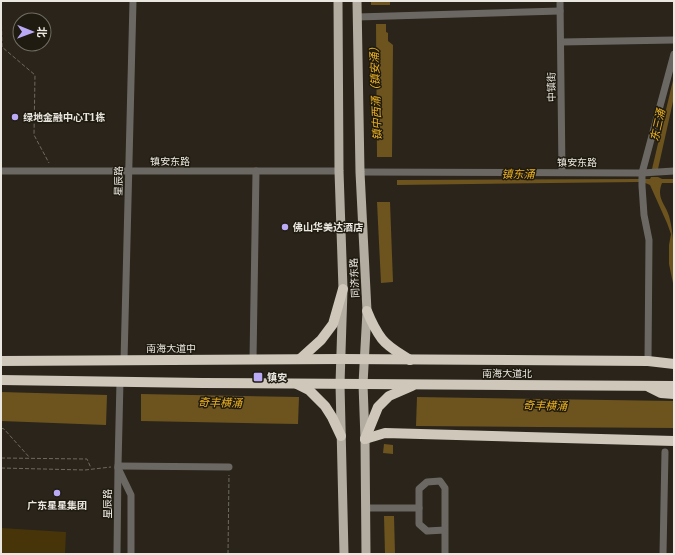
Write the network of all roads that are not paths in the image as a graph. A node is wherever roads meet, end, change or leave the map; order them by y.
1 (133, 1) edge
2 (338, 1) edge
3 (357, 1) edge
4 (560, 1) edge
5 (560, 11) junction
6 (357, 17) junction
7 (674, 40) edge
8 (561, 42) junction
9 (674, 54) edge
10 (1, 171) edge
11 (128, 171) junction
12 (256, 171) junction
13 (339, 171) junction
14 (360, 172) junction
15 (562, 172) junction
16 (642, 172) junction
17 (674, 172) edge
18 (343, 289) junction
19 (367, 311) junction
20 (300, 359) junction
21 (341, 359) junction
22 (365, 359) junction
23 (253, 360) junction
24 (410, 360) junction
25 (1, 361) edge
26 (124, 361) junction
27 (648, 361) junction
28 (674, 364) edge
29 (1, 380) edge
30 (120, 381) junction
31 (296, 384) junction
32 (340, 384) junction
33 (363, 384) junction
34 (416, 384) junction
35 (647, 386) junction
36 (674, 386) edge
37 (674, 394) edge
38 (341, 436) junction
39 (365, 440) junction
40 (674, 441) edge
41 (665, 452) dead end
42 (118, 466) junction
43 (229, 466) road end
44 (366, 508) junction
45 (419, 508) junction
46 (445, 530) junction
47 (117, 554) edge
48 (131, 554) edge
49 (344, 554) edge
50 (366, 554) edge
51 (445, 554) edge
52 (663, 554) edge

1 - 11 street, 星辰路
2 - 13 main road, 同济东路
3 - 6 main road, 同济东路
4 - 5 street, 中镇街
5 - 6 street
5 - 8 street, 中镇街
6 - 14 main road, 同济东路
7 - 8 street
8 - 15 street, 中镇街
9 - 16 street
10 - 11 street, 镇安东路
11 - 12 street, 镇安东路
11 - 26 street, 星辰路
12 - 13 street, 镇安东路
12 - 23 street
13 - 18 main road, 同济东路
14 - 15 street, 镇安东路
14 - 19 main road, 同济东路
15 - 16 street, 镇安东路
16 - 17 street, 镇安东路
16 - 27 street
18 - 20 highway
18 - 21 main road, 同济东路
19 - 22 main road, 同济东路
19 - 24 highway
20 - 21 highway, 南海大道中
20 - 23 highway, 南海大道中
21 - 22 highway, 南海大道北
21 - 32 main road, 同济东路
22 - 24 highway, 南海大道北
22 - 33 main road, 同济东路
23 - 26 highway, 南海大道中
24 - 27 highway, 南海大道北
25 - 26 highway, 南海大道中
27 - 28 highway, 南海大道北
29 - 30 highway
30 - 31 highway
30 - 42 street, 星辰路
31 - 32 highway
31 - 38 highway
32 - 33 highway, 南海大道北
32 - 38 main road, 同济东路
33 - 34 highway, 南海大道北
33 - 39 main road, 同济东路
34 - 35 highway, 南海大道北
34 - 39 highway
35 - 36 highway, 南海大道北
35 - 37 highway
38 - 49 main road, 同济东路
39 - 40 highway
39 - 44 main road, 同济东路
41 - 52 street
42 - 43 street
42 - 47 street, 星辰路
42 - 48 street
44 - 45 street
44 - 50 main road, 同济东路
45 - 46 street
45 - 46 street
46 - 51 street

